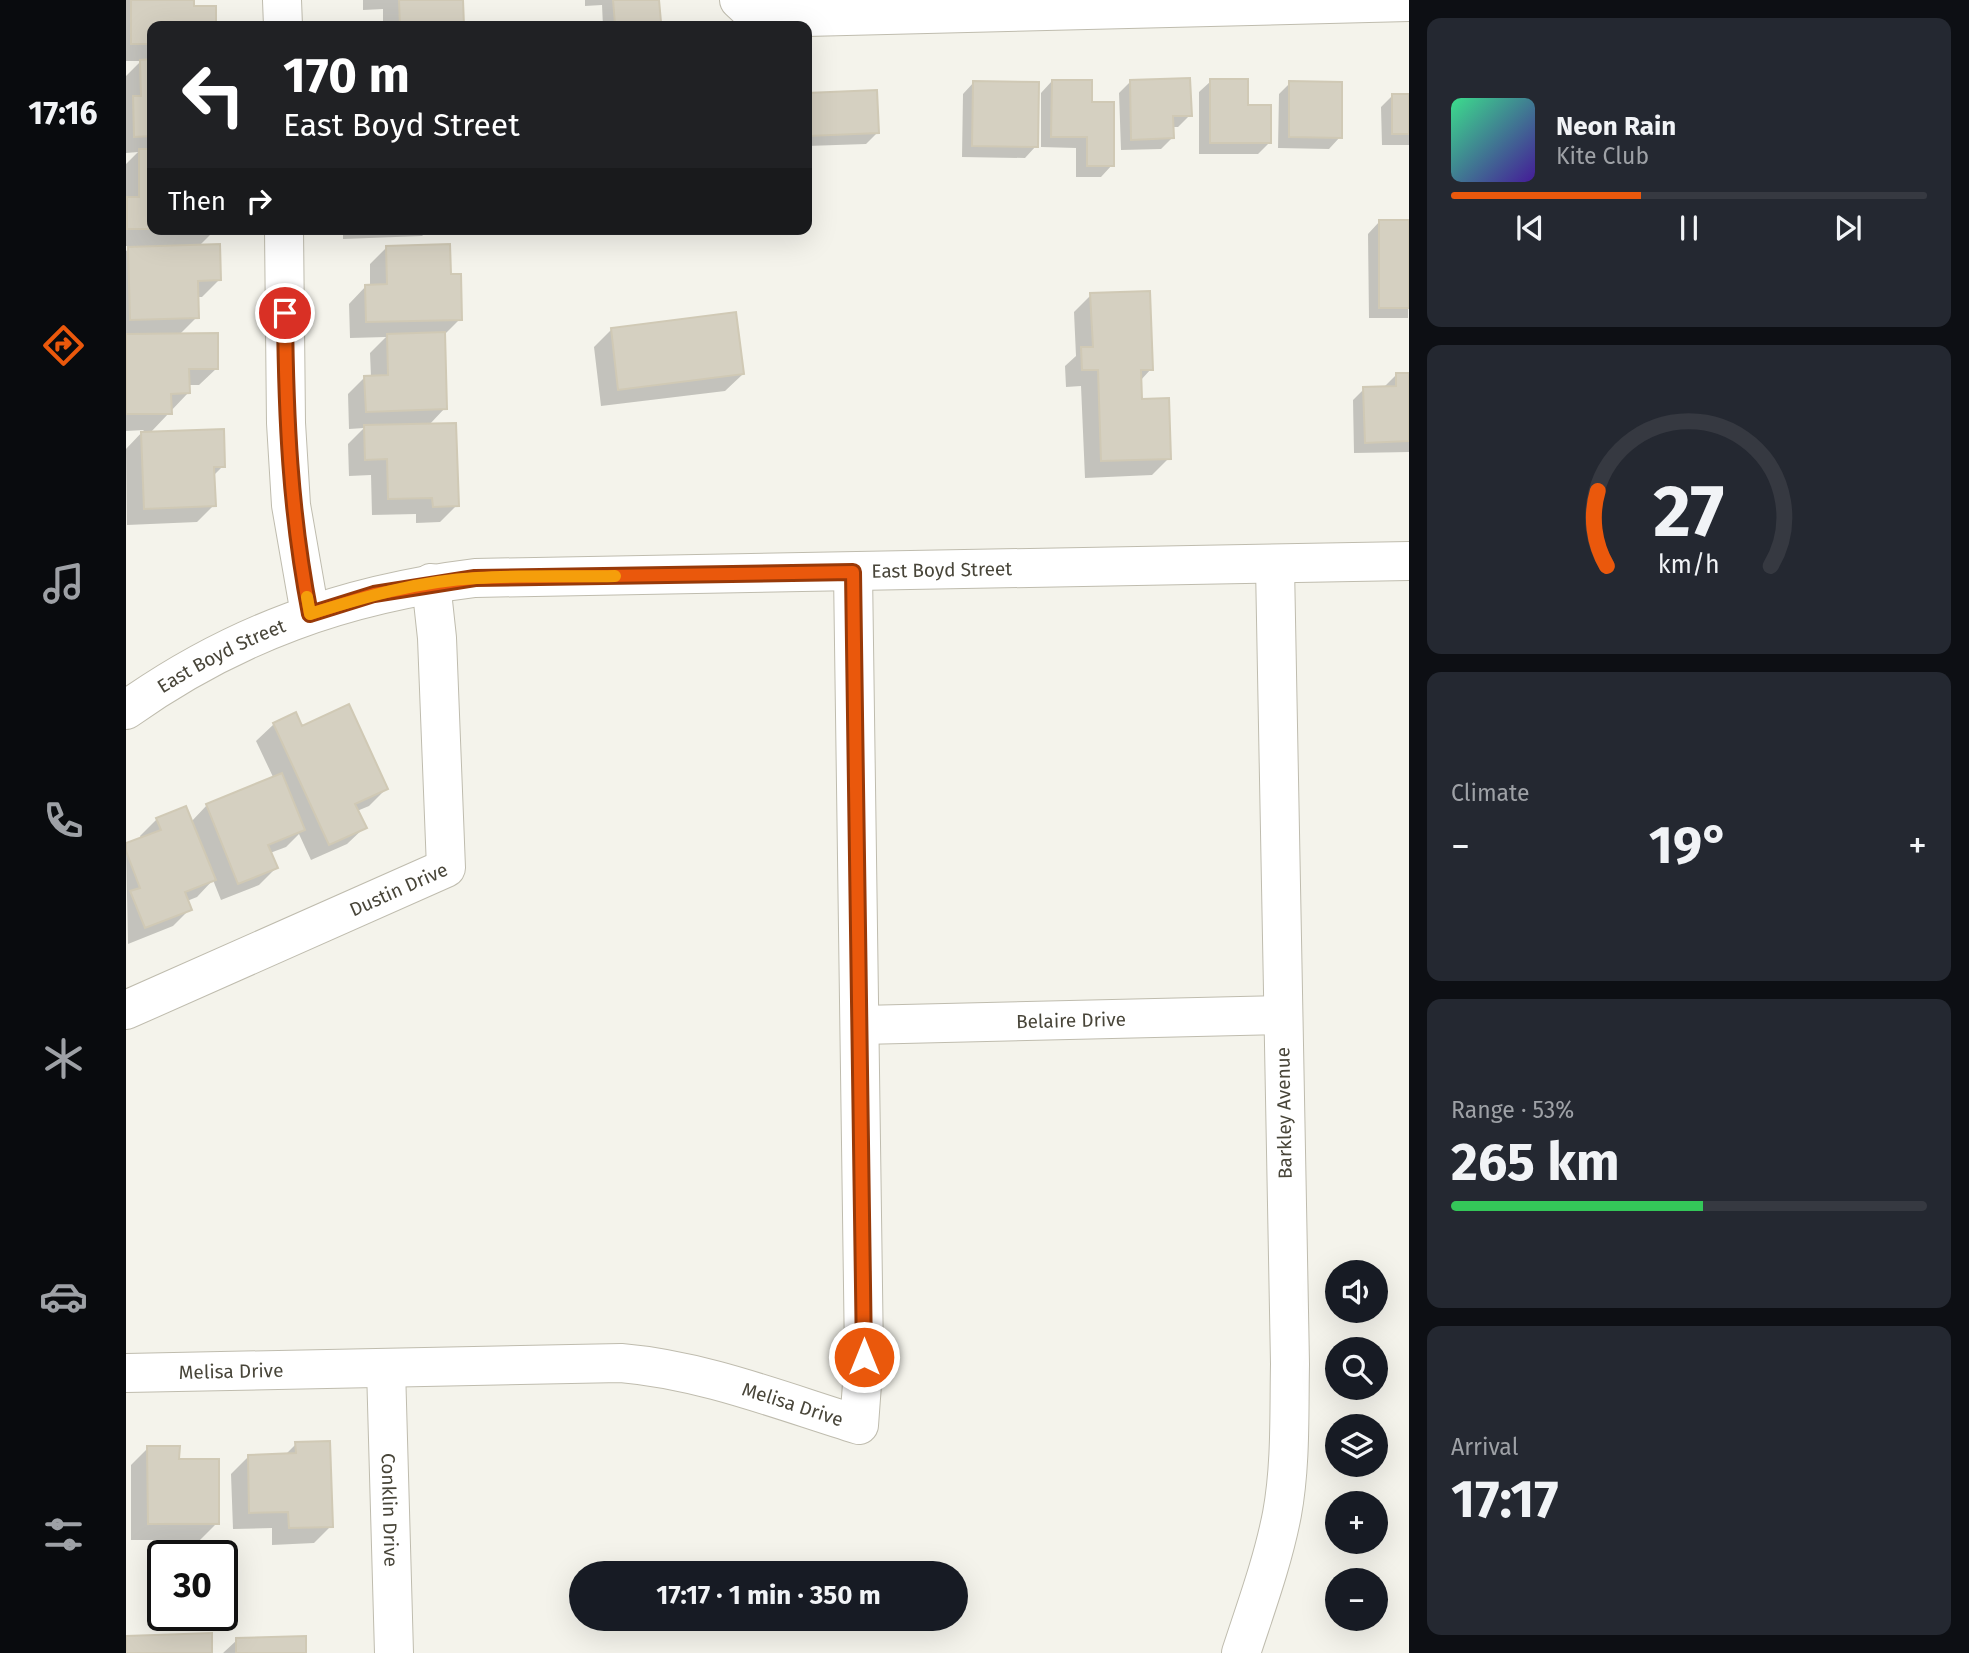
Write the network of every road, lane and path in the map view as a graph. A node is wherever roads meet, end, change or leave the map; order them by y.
1 (282, 0) edge
2 (739, 0) edge
3 (1409, 2) edge
4 (283, 21) edge
5 (284, 235) edge
6 (1409, 561) edge
7 (1275, 566) junction
8 (853, 572) junction
9 (430, 583) junction
10 (310, 614) junction
11 (126, 710) edge
12 (126, 1010) edge
13 (1282, 1015) junction
14 (861, 1025) junction
15 (386, 1368) junction
16 (126, 1373) edge
17 (394, 1653) edge
18 (1241, 1653) edge

1 - 4 street
2 - 3 street
5 - 10 street
6 - 7 street, East Boyd Street
7 - 8 street, East Boyd Street
7 - 13 street, Barkley Avenue
8 - 9 street, East Boyd Street
8 - 14 street, Melisa Drive
9 - 10 street, East Boyd Street
9 - 12 street, Dustin Drive
10 - 11 street, East Boyd Street
13 - 14 street, Belaire Drive
13 - 18 street, Barkley Avenue
14 - 15 street, Melisa Drive
15 - 16 street, Melisa Drive
15 - 17 street, Conklin Drive

